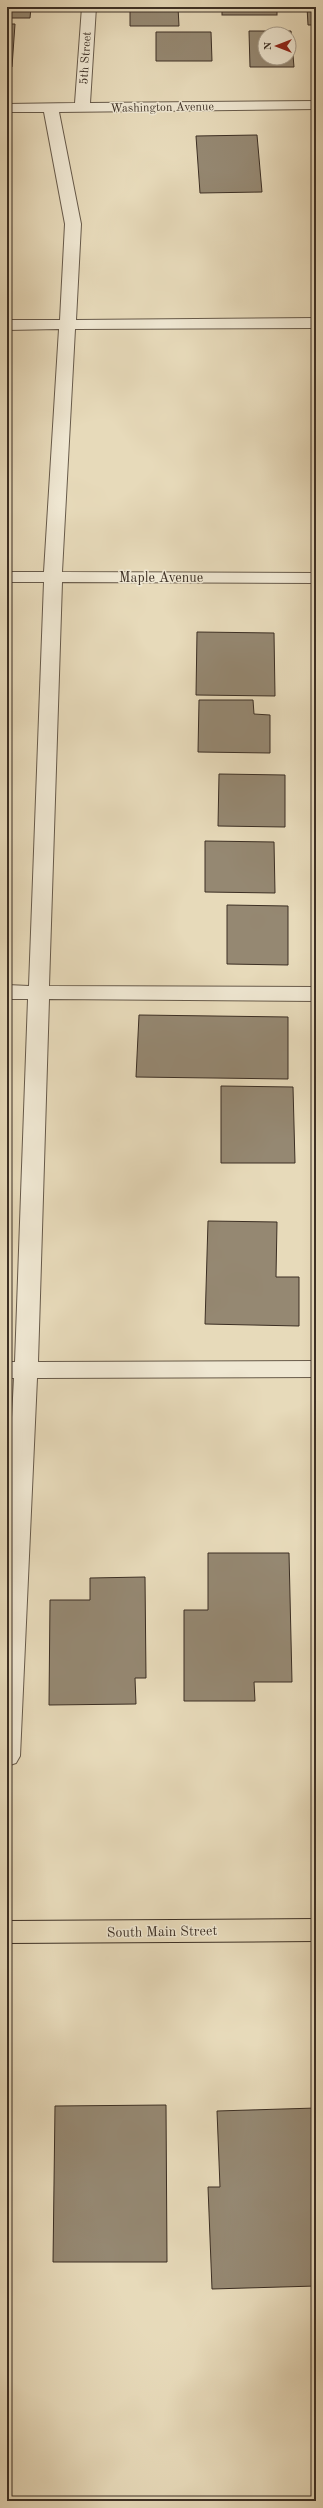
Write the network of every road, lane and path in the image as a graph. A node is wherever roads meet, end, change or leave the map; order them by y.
1 (89, 7) edge
2 (316, 105) edge
3 (7, 108) edge
4 (51, 108) junction
5 (82, 108) junction
6 (316, 323) edge
7 (7, 325) edge
8 (67, 325) junction
9 (7, 577) edge
10 (54, 577) junction
11 (316, 578) edge
12 (7, 992) edge
13 (39, 992) junction
14 (316, 994) edge
15 (316, 1369) edge
16 (17, 1370) edge
17 (7, 1756) edge
18 (316, 1930) edge
19 (7, 1932) edge

1 - 5 street, 5th Street
2 - 5 street, Washington Avenue
3 - 4 street, Washington Avenue
4 - 5 street, Washington Avenue
4 - 8 street
6 - 8 street
7 - 8 street
8 - 10 street
9 - 10 street, Maple Avenue
10 - 11 street, Maple Avenue
10 - 13 street
12 - 13 street
13 - 14 street
13 - 16 street
15 - 16 street
16 - 17 street
18 - 19 main road, South Main Street

